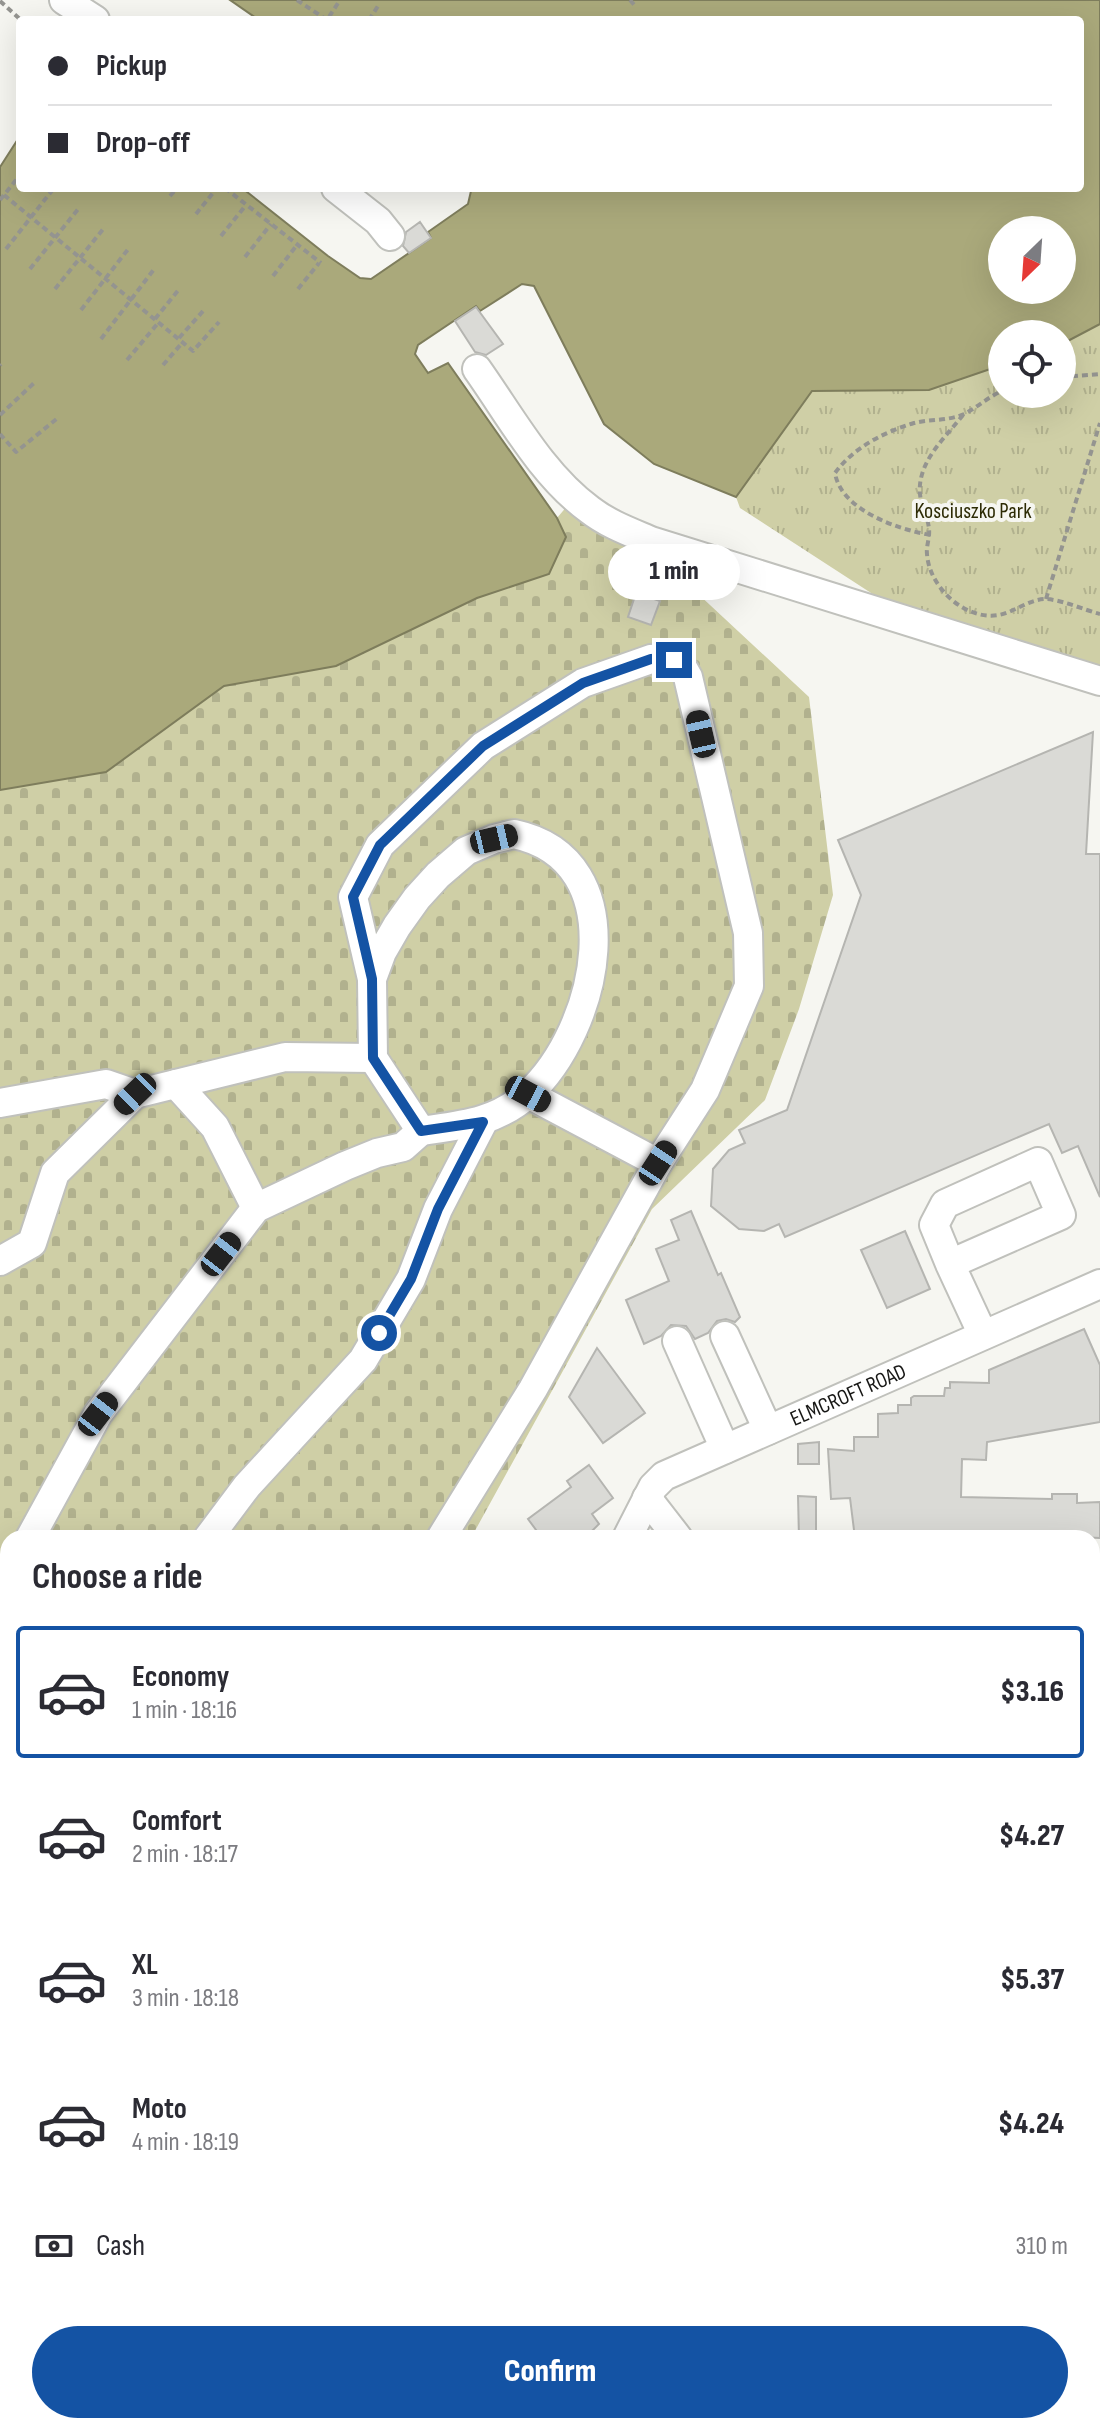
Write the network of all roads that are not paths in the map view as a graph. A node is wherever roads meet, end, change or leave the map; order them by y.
1 (64, 0) edge
2 (89, 16) edge
3 (341, 192) edge
4 (390, 236) dead end
5 (477, 369) dead end
6 (1100, 681) edge
7 (372, 979) junction
8 (373, 1058) junction
9 (176, 1084) junction
10 (135, 1094) junction
11 (528, 1094) junction
12 (0, 1103) edge
13 (483, 1122) junction
14 (421, 1131) junction
15 (658, 1163) junction
16 (256, 1208) junction
17 (0, 1261) edge
18 (950, 1264) dead end
19 (1100, 1284) edge
20 (983, 1335) junction
21 (725, 1336) dead end
22 (677, 1341) dead end
23 (768, 1430) junction
24 (725, 1449) junction
25 (647, 1498) junction
26 (34, 1530) edge
27 (214, 1530) edge
28 (446, 1530) edge
29 (631, 1530) edge
30 (672, 1530) edge

1 - 2 street
3 - 4 street
5 - 6 street
7 - 8 street
7 - 11 street
7 - 15 street
8 - 9 street
8 - 14 street
9 - 10 street
9 - 16 street
10 - 12 street
10 - 17 street
11 - 13 street
11 - 15 street
13 - 14 street
13 - 27 street
14 - 16 street
15 - 28 street
16 - 26 street
18 - 20 street
19 - 20 street, ELMCROFT ROAD
20 - 23 street, ELMCROFT ROAD
21 - 23 street
22 - 24 street
23 - 24 street, ELMCROFT ROAD
24 - 25 street, ELMCROFT ROAD
25 - 29 street, ELMCROFT ROAD
25 - 30 street

